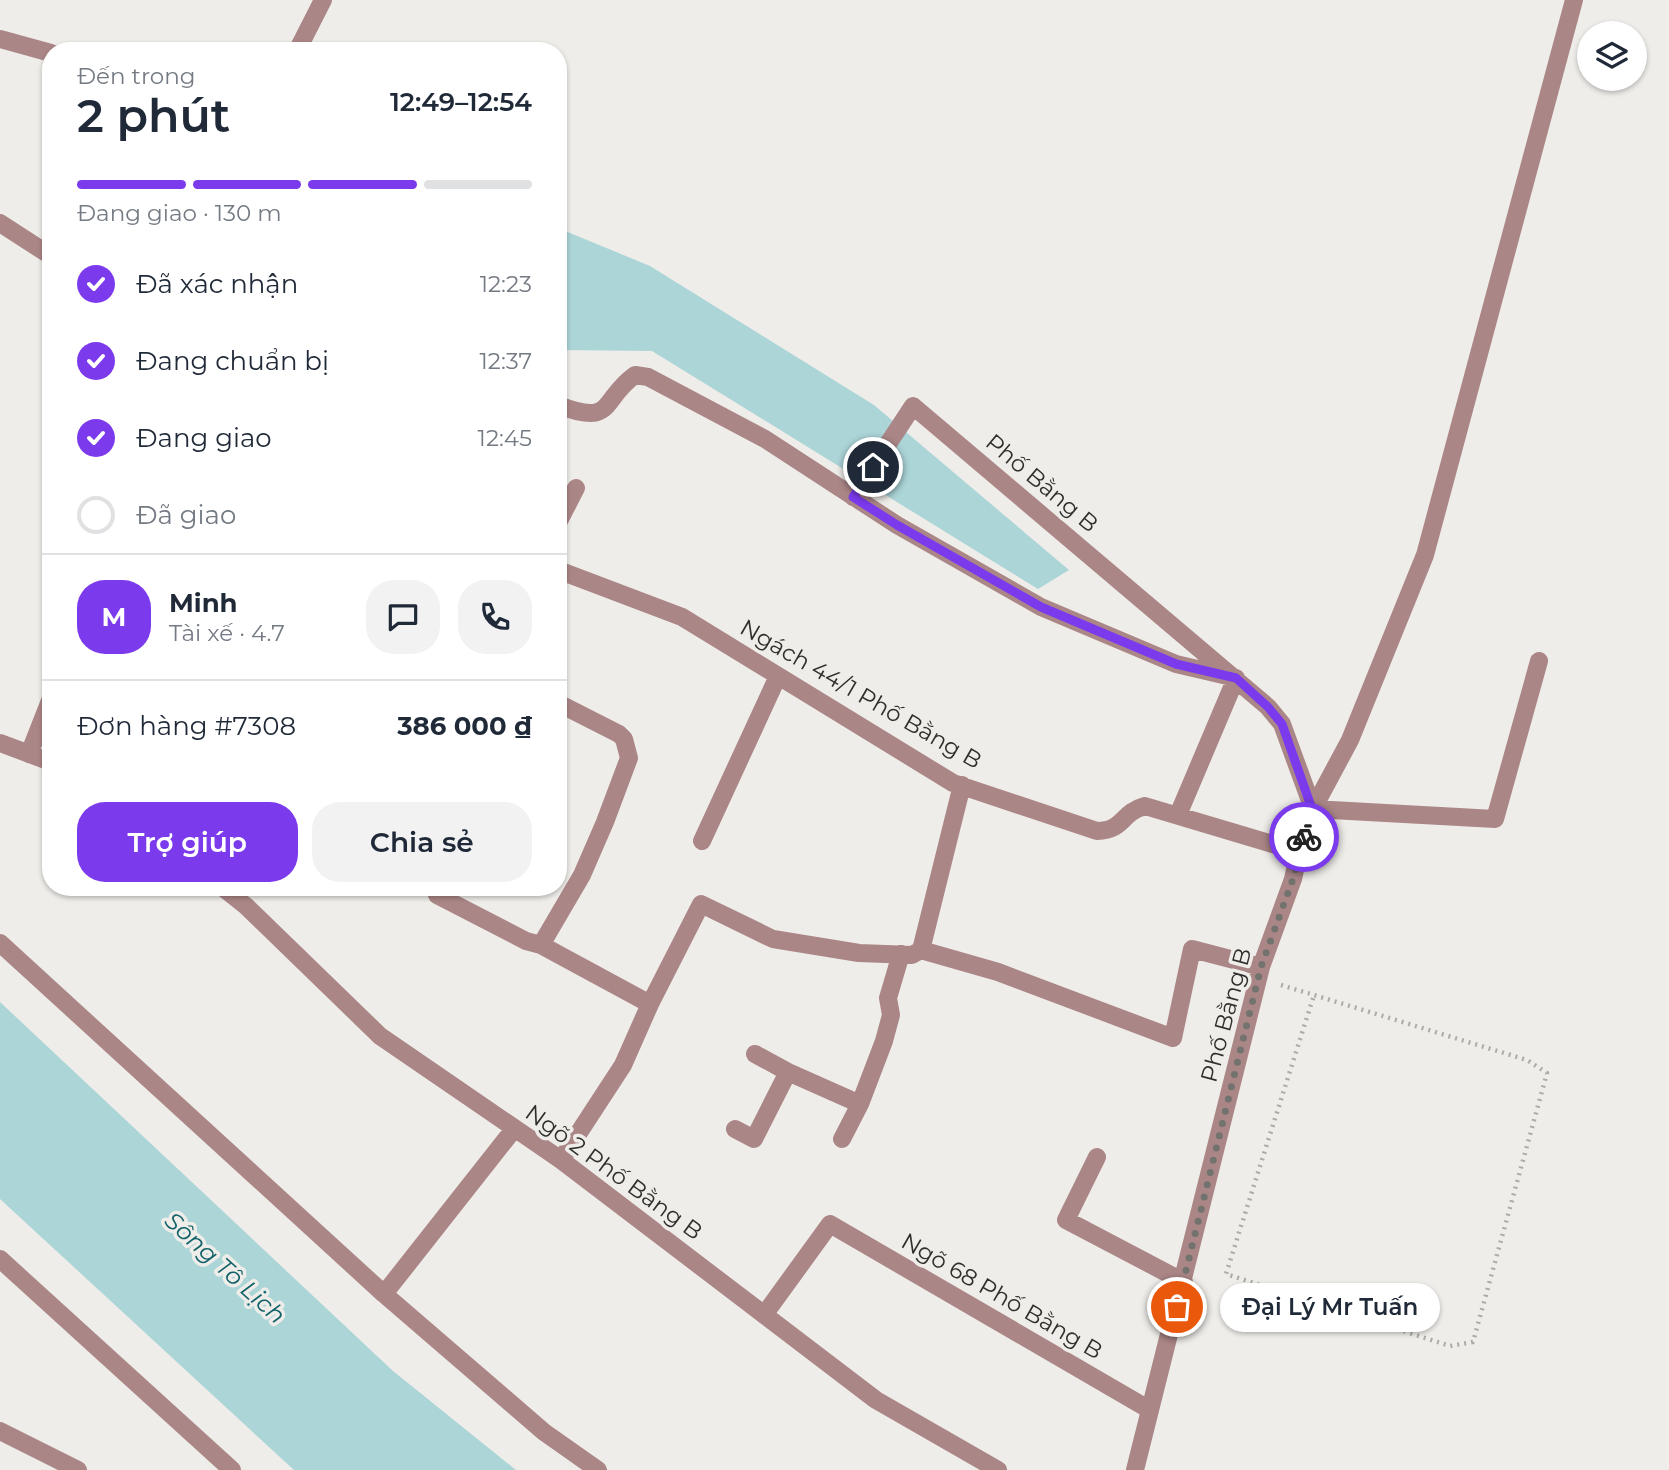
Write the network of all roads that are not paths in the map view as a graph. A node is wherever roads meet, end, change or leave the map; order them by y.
1 (323, 0) edge
2 (1574, 0) edge
3 (0, 39) edge
4 (301, 42) edge
5 (42, 51) edge
6 (0, 223) edge
7 (42, 251) edge
8 (567, 408) edge
9 (576, 488) dead end
10 (855, 494) junction
11 (567, 506) edge
12 (567, 573) edge
13 (1539, 661) dead end
14 (778, 676) junction
15 (1236, 678) junction
16 (567, 708) edge
17 (42, 721) edge
18 (0, 743) edge
19 (29, 754) junction
20 (42, 759) edge
21 (962, 785) junction
22 (1312, 809) junction
23 (1178, 815) junction
24 (702, 841) dead end
25 (1299, 852) junction
26 (233, 896) edge
27 (439, 896) edge
28 (0, 943) edge
29 (541, 945) junction
30 (921, 950) junction
31 (901, 954) junction
32 (1260, 972) junction
33 (650, 1004) junction
34 (755, 1054) dead end
35 (788, 1072) junction
36 (860, 1104) junction
37 (514, 1129) junction
38 (735, 1129) dead end
39 (842, 1139) dead end
40 (1097, 1157) dead end
41 (561, 1160) junction
42 (0, 1259) edge
43 (1184, 1282) junction
44 (384, 1294) junction
45 (764, 1315) junction
46 (1150, 1410) junction
47 (2, 1436) edge
48 (78, 1470) edge
49 (232, 1470) edge
50 (598, 1470) edge
51 (998, 1470) edge
52 (1135, 1470) edge

1 - 4 street
2 - 22 street
3 - 5 street
6 - 7 street
8 - 10 street
9 - 11 street
10 - 15 street
10 - 15 street, Phố Bằng B
12 - 14 street, Ngách 44/1 Phố Bằng B
13 - 22 street
14 - 21 street, Ngách 44/1 Phố Bằng B
14 - 24 street
15 - 22 street, Phố Bằng B
15 - 23 street
16 - 29 street
17 - 19 street
18 - 19 street
19 - 20 street
21 - 23 street, Ngách 44/1 Phố Bằng B
21 - 30 street
22 - 25 street, Phố Bằng B
23 - 25 street, Ngách 44/1 Phố Bằng B
25 - 32 street, Phố Bằng B
26 - 37 street, Ngõ 2 Phố Bằng B
27 - 29 street
28 - 44 street
29 - 33 street
30 - 31 street
30 - 32 street
31 - 33 street
31 - 36 street
32 - 43 street, Phố Bằng B
33 - 41 street
34 - 35 street
35 - 36 street
35 - 38 street
36 - 39 street
37 - 41 street, Ngõ 2 Phố Bằng B
37 - 44 street
40 - 43 street
41 - 45 street, Ngõ 2 Phố Bằng B
42 - 49 street
43 - 46 street, Phố Bằng B
44 - 50 street
45 - 46 street, Ngõ 68 Phố Bằng B
45 - 51 street, Ngõ 2 Phố Bằng B
46 - 52 street, Phố Bằng B
47 - 48 street

